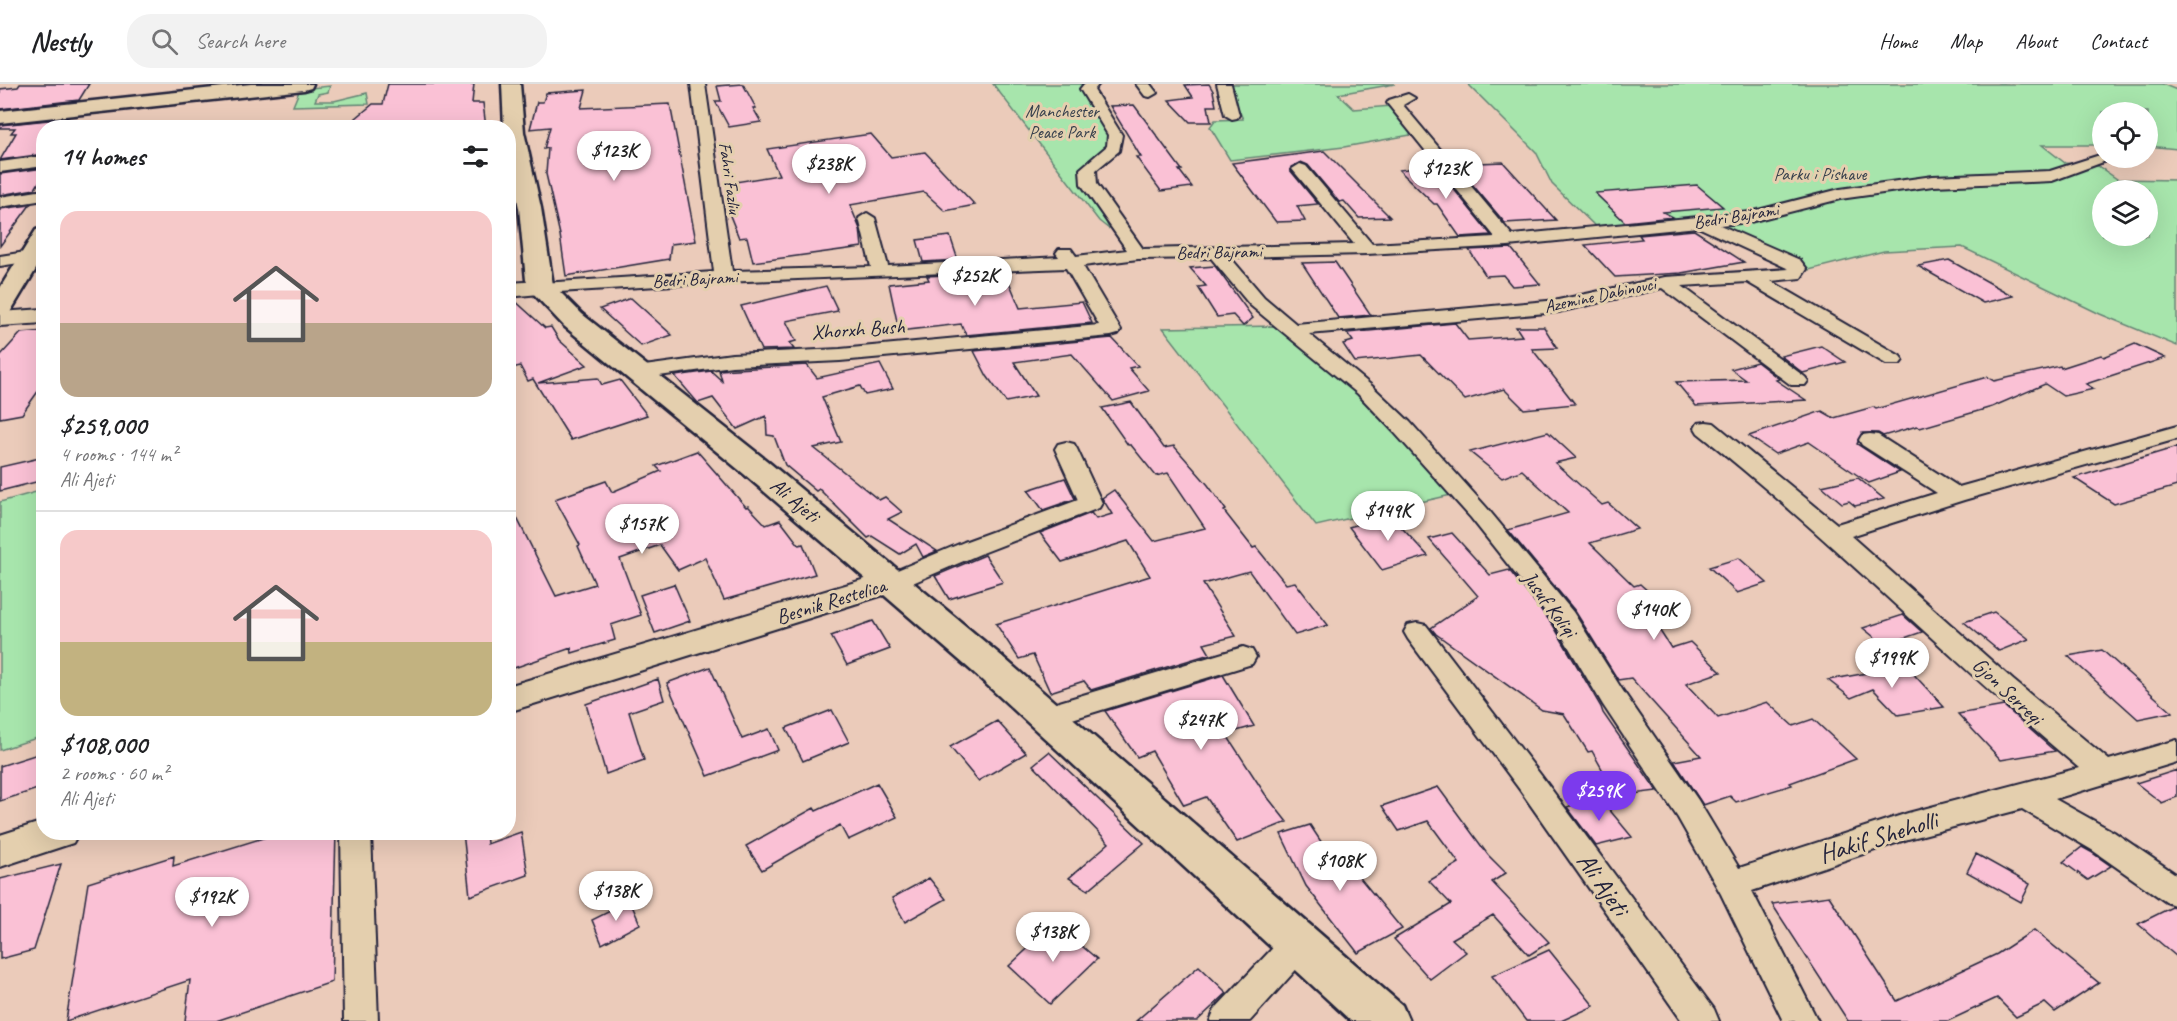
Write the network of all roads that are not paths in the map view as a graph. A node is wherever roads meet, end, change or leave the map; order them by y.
1 (304, 84) edge
2 (512, 84) edge
3 (698, 84) edge
4 (1092, 84) edge
5 (1224, 84) edge
6 (1408, 98) dead end
7 (121, 104) junction
8 (1233, 115) dead end
9 (0, 117) edge
10 (111, 120) edge
11 (514, 120) edge
12 (516, 142) edge
13 (2092, 161) edge
14 (36, 162) edge
15 (0, 167) edge
16 (1300, 169) dead end
17 (36, 196) edge
18 (0, 202) edge
19 (867, 218) dead end
20 (1701, 222) junction
21 (1508, 241) junction
22 (36, 246) edge
23 (36, 248) edge
24 (1367, 249) junction
25 (1216, 252) junction
26 (1137, 254) junction
27 (1068, 257) junction
28 (0, 261) edge
29 (881, 272) junction
30 (724, 277) junction
31 (1751, 277) junction
32 (1665, 282) junction
33 (525, 289) edge
34 (0, 309) edge
35 (36, 317) edge
36 (0, 319) edge
37 (1292, 330) junction
38 (1893, 360) dead end
39 (637, 373) junction
40 (1798, 381) dead end
41 (1706, 428) dead end
42 (2177, 432) edge
43 (1870, 440) dead end
44 (1066, 449) dead end
45 (1956, 495) junction
46 (1836, 533) junction
47 (892, 582) junction
48 (1417, 632) dead end
49 (1243, 657) dead end
50 (516, 697) edge
51 (1046, 716) junction
52 (2174, 754) edge
53 (2104, 772) junction
54 (2025, 796) junction
55 (36, 840) edge
56 (356, 840) edge
57 (0, 851) edge
58 (1732, 884) junction
59 (2177, 892) edge
60 (1299, 943) junction
61 (1346, 986) junction
62 (361, 1021) edge
63 (1227, 1021) edge
64 (1350, 1021) edge
65 (1385, 1021) edge
66 (1702, 1021) edge
67 (1801, 1021) edge

1 - 7 main road
2 - 11 main road
3 - 30 street, Fahri Fazliu
4 - 26 street
5 - 8 street
6 - 21 street
7 - 9 main road
7 - 10 main road
12 - 33 main road
13 - 20 street, Bedri Bajrami
14 - 15 street
16 - 24 street
17 - 18 street
19 - 29 street
20 - 21 street, Bedri Bajrami
20 - 31 street, Azemine Dabinovci
21 - 24 street, Bedri Bajrami
22 - 28 street
23 - 34 main road
24 - 25 street, Bedri Bajrami
25 - 26 street, Bedri Bajrami
25 - 37 street, Jusuf Koliqi
26 - 27 street, Bedri Bajrami
27 - 29 street, Bedri Bajrami
27 - 39 street, Xhorxh Bush
29 - 30 street, Bedri Bajrami
30 - 33 street, Bedri Bajrami
31 - 32 street, Azemine Dabinovci
31 - 38 street
32 - 37 street, Azemine Dabinovci
32 - 40 street
33 - 39 main road, Ali Ajeti
35 - 36 street
37 - 58 street, Jusuf Koliqi
39 - 47 main road, Ali Ajeti
41 - 46 street, Gjon Serreqi
42 - 45 street
43 - 45 street
44 - 47 street, Besnik Restelica
45 - 46 street
46 - 53 street, Gjon Serreqi
47 - 50 street, Besnik Restelica
47 - 51 main road, Ali Ajeti
48 - 66 street, Ali Ajeti
49 - 51 street
51 - 60 main road, Ali Ajeti
52 - 53 street, Hakif Sheholli
53 - 54 street, Hakif Sheholli
54 - 58 street, Hakif Sheholli
54 - 59 street
55 - 57 street
56 - 62 street
58 - 67 street, Jusuf Koliqi
60 - 61 main road, Ali Ajeti
60 - 63 street
61 - 64 street
61 - 65 main road, Ali Ajeti

